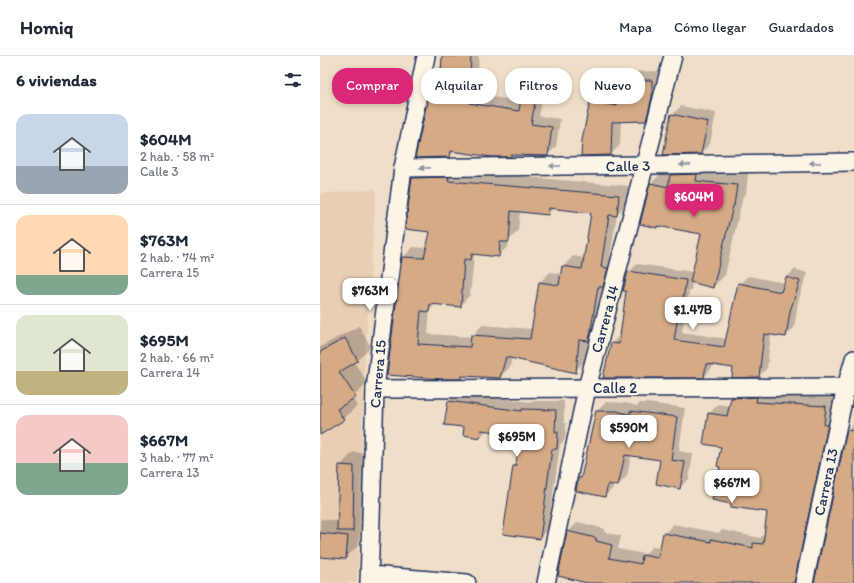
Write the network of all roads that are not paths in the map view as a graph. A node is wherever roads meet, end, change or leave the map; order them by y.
1 (426, 56) edge
2 (673, 56) edge
3 (854, 162) edge
4 (646, 166) junction
5 (402, 168) junction
6 (854, 358) edge
7 (850, 387) edge
8 (587, 388) junction
9 (375, 389) junction
10 (370, 579) edge
11 (467, 583) edge
12 (546, 583) edge
13 (804, 583) edge

1 - 5 street, Carrera 15
2 - 4 street, Carrera 14
3 -> 4 street, Calle 3
4 -> 5 street, Calle 3
4 - 8 street, Carrera 14
5 - 9 street, Carrera 15
6 - 7 street, Carrera 13
7 - 8 street, Calle 2
7 - 13 street, Carrera 13
8 - 9 street, Calle 2
8 - 12 street, Carrera 14
9 - 10 street, Carrera 15
10 - 11 street

